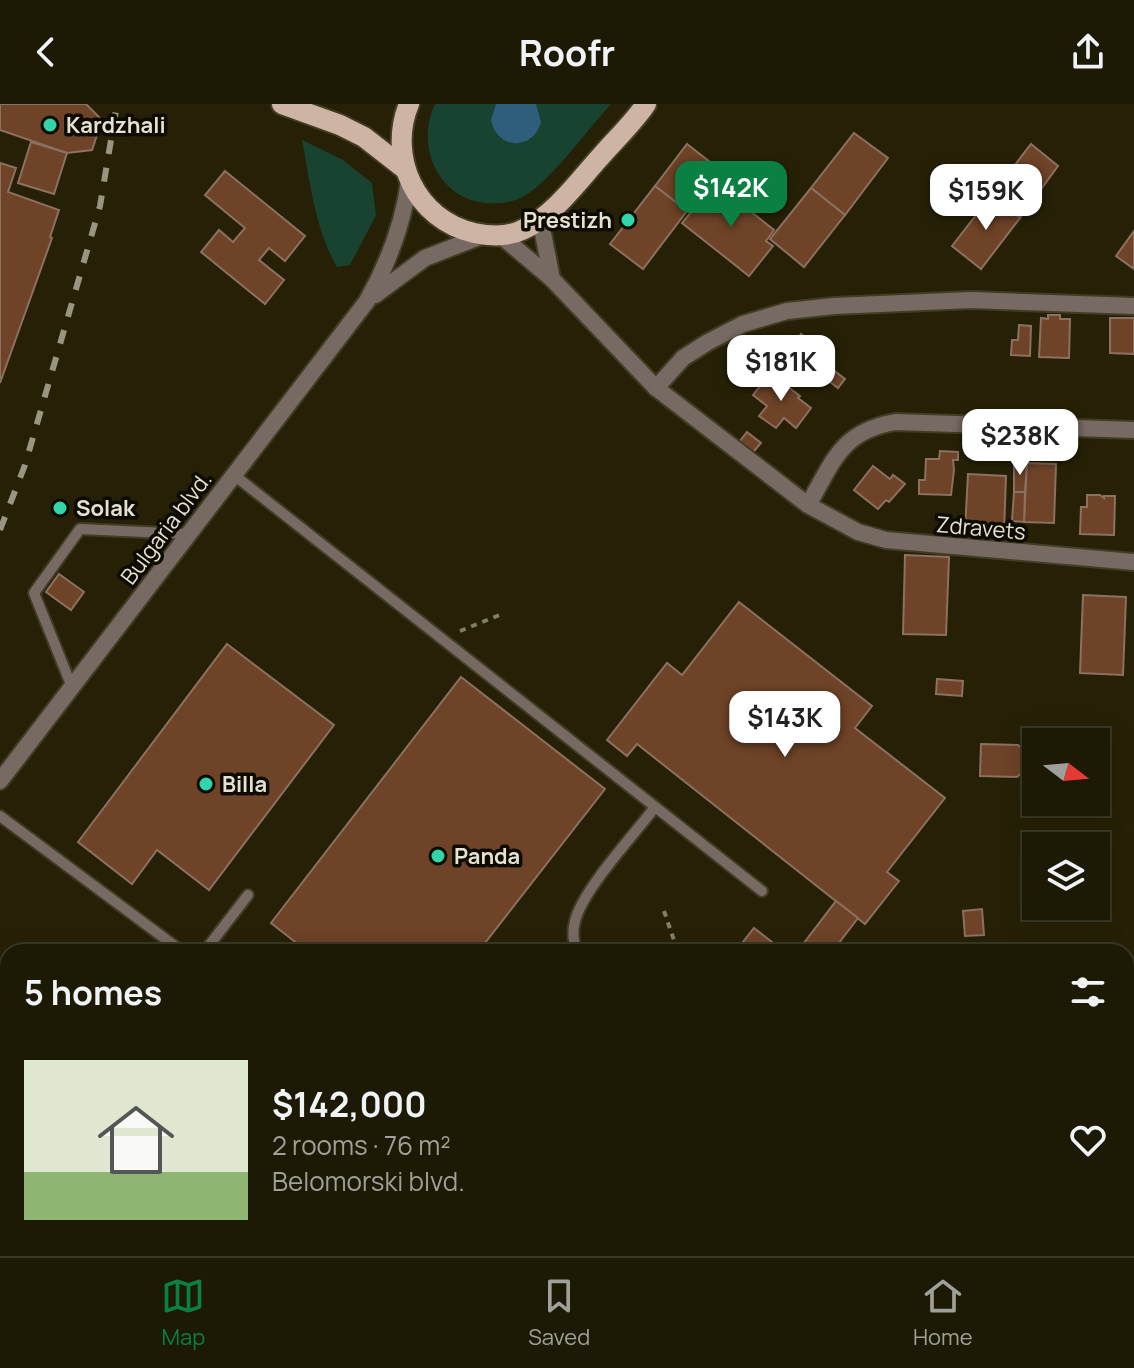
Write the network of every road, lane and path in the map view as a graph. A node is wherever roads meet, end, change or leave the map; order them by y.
1 (282, 104) edge
2 (409, 104) edge
3 (649, 106) edge
4 (407, 175) junction
5 (540, 218) junction
6 (492, 235) junction
7 (552, 279) junction
8 (367, 301) junction
9 (1134, 306) edge
10 (656, 388) junction
11 (1134, 430) edge
12 (234, 475) junction
13 (808, 505) junction
14 (188, 534) junction
15 (1134, 562) edge
16 (502, 614) dead end
17 (441, 639) junction
18 (72, 687) junction
19 (0, 781) edge
20 (655, 807) junction
21 (0, 816) edge
22 (762, 891) dead end
23 (248, 895) dead end
24 (664, 911) dead end
25 (172, 944) edge
26 (210, 944) edge
27 (574, 944) edge
28 (675, 944) edge

1 - 4 main road
2 - 4 main road
3 - 5 main road
4 - 6 main road
4 - 8 street, Bulgaria blvd.
5 - 6 main road
5 - 7 street
6 - 7 street, Zdravets
6 - 8 street, Bulgaria blvd.
7 - 10 street, Zdravets
8 - 12 street, Bulgaria blvd.
9 - 10 street
10 - 13 street, Zdravets
11 - 13 street
12 - 14 street, Bulgaria blvd.
12 - 17 lane
13 - 15 street, Zdravets
14 - 18 street, Bulgaria blvd.
14 - 18 lane
16 - 17 path
17 - 20 lane
18 - 19 street, Bulgaria blvd.
20 - 22 lane
20 - 27 lane
21 - 25 lane
23 - 26 lane
24 - 28 path

